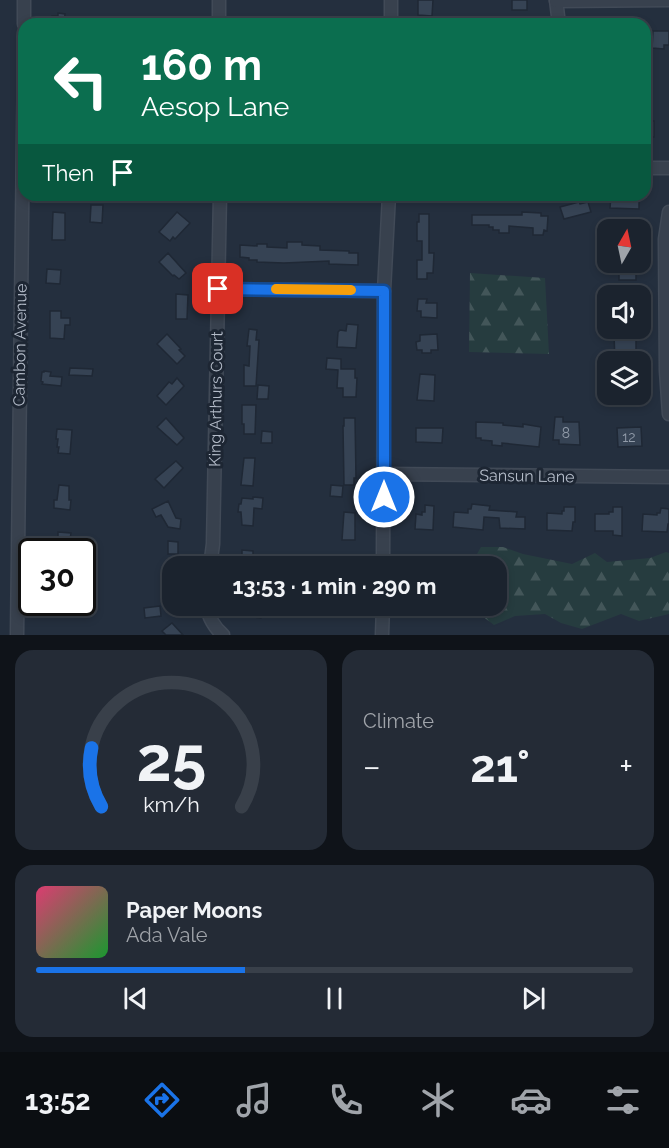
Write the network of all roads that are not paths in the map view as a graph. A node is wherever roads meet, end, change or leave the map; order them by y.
1 (24, 0) edge
2 (219, 0) edge
3 (391, 0) edge
4 (669, 0) edge
5 (556, 1) edge
6 (24, 18) edge
7 (219, 18) edge
8 (391, 18) edge
9 (558, 18) edge
10 (651, 168) edge
11 (669, 168) edge
12 (22, 201) edge
13 (220, 201) edge
14 (389, 201) edge
15 (669, 212) edge
16 (218, 289) junction
17 (384, 291) junction
18 (669, 414) edge
19 (384, 474) junction
20 (669, 477) edge
21 (211, 556) edge
22 (383, 556) edge
23 (210, 616) edge
24 (383, 616) edge
25 (17, 635) edge
26 (223, 635) edge
27 (382, 635) edge

1 - 6 street
2 - 7 street
3 - 8 street
4 - 5 street
5 - 9 street
10 - 11 street
12 - 25 street, Cambon Avenue
13 - 16 street, King Arthurs Court
14 - 17 street
15 - 18 street
16 - 17 street
16 - 21 street, King Arthurs Court
17 - 19 street
19 - 20 street, Sansun Lane
19 - 22 street
23 - 26 street
24 - 27 street

